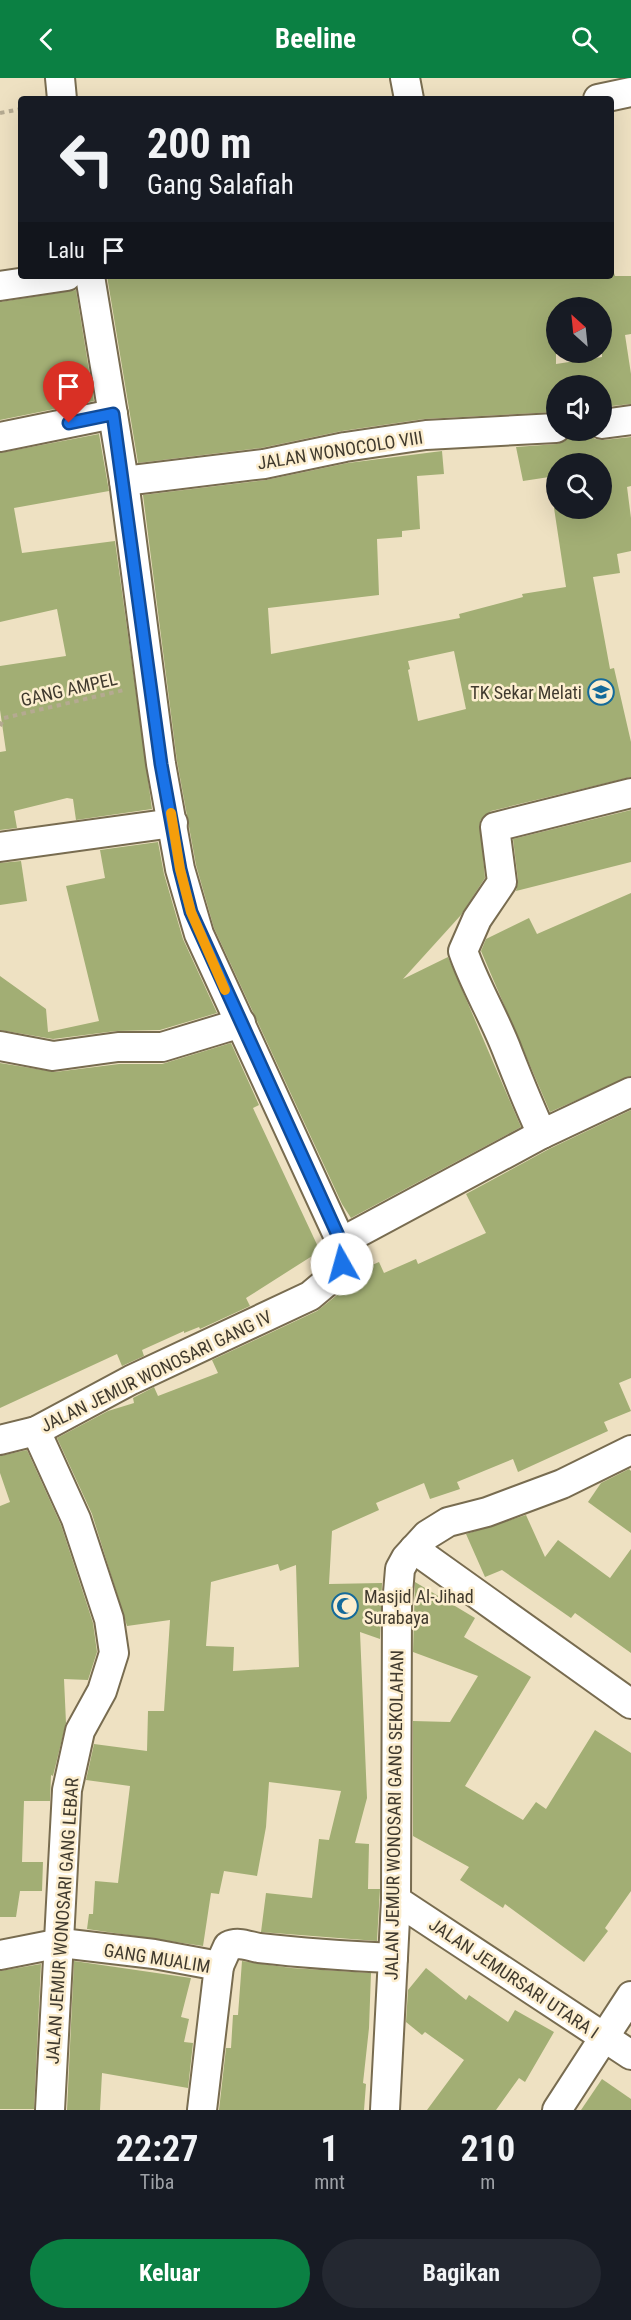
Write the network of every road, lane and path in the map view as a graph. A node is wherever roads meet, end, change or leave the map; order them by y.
1 (60, 78) edge
2 (405, 78) edge
3 (631, 92) edge
4 (62, 96) edge
5 (408, 96) edge
6 (612, 96) edge
7 (18, 109) edge
8 (0, 112) edge
9 (47, 279) edge
10 (90, 279) edge
11 (0, 286) edge
12 (113, 414) junction
13 (631, 420) edge
14 (612, 423) edge
15 (546, 429) edge
16 (0, 437) edge
17 (124, 481) junction
18 (151, 684) junction
19 (0, 726) edge
20 (631, 793) edge
21 (173, 823) junction
22 (0, 847) edge
23 (241, 1023) junction
24 (0, 1046) edge
25 (631, 1092) edge
26 (542, 1134) junction
27 (341, 1242) junction
28 (36, 1431) junction
29 (0, 1440) edge
30 (631, 1450) edge
31 (414, 1549) junction
32 (631, 1704) edge
33 (396, 1900) junction
34 (61, 1943) junction
35 (0, 1955) edge
36 (393, 1958) junction
37 (219, 1966) junction
38 (631, 1996) edge
39 (604, 2038) junction
40 (631, 2055) edge
41 (50, 2110) edge
42 (202, 2110) edge
43 (385, 2110) edge
44 (557, 2110) edge

1 - 4 street
2 - 5 street
3 - 6 street
7 - 8 path
9 - 11 street
10 - 12 street
12 - 16 street
12 - 17 street
13 - 14 street
15 - 17 street, JALAN WONOCOLO VIII
17 - 18 street
18 - 19 path, GANG AMPEL
18 - 21 street
20 - 26 street
21 - 22 street
21 - 23 street
23 - 24 street
23 - 27 street
25 - 26 street
26 - 27 street
27 - 28 street, JALAN JEMUR WONOSARI GANG IV
28 - 29 street, JALAN JEMUR WONOSARI GANG IV
28 - 34 street, JALAN JEMUR WONOSARI GANG LEBAR
30 - 31 street, JALAN JEMUR WONOSARI GANG SEKOLAHAN
31 - 32 street
31 - 33 street, JALAN JEMUR WONOSARI GANG SEKOLAHAN
33 - 36 street, JALAN JEMUR WONOSARI GANG SEKOLAHAN
33 - 39 street, JALAN JEMURSARI UTARA I
34 - 35 street, GANG MUALIM
34 - 37 street, GANG MUALIM
34 - 41 street, JALAN JEMUR WONOSARI GANG LEBAR
36 - 37 street
36 - 43 street, JALAN JEMUR WONOSARI GANG SEKOLAHAN
37 - 42 street, GANG MUALIM
38 - 39 street
39 - 40 street, JALAN JEMURSARI UTARA I
39 - 44 street

